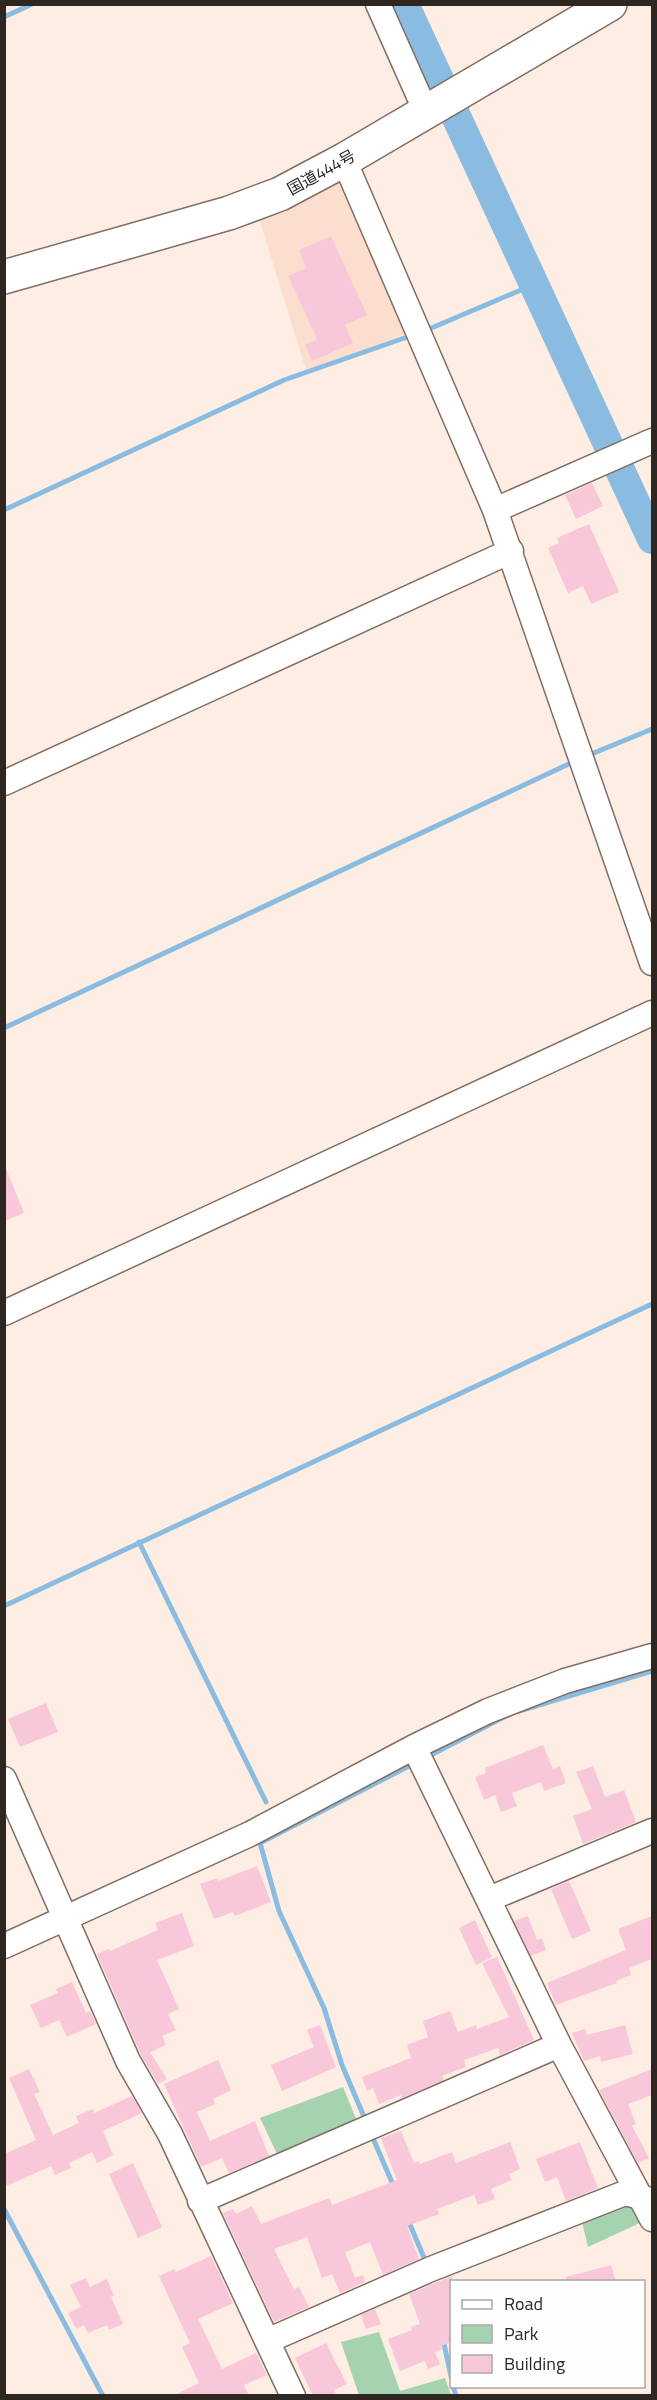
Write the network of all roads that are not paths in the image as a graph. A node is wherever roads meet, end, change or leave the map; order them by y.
1 (378, 4) edge
2 (610, 4) edge
3 (442, 102) junction
4 (345, 160) junction
5 (4, 277) edge
6 (652, 441) edge
7 (495, 510) junction
8 (511, 551) junction
9 (4, 783) edge
10 (652, 963) edge
11 (652, 1013) edge
12 (4, 1313) edge
13 (652, 1656) edge
14 (414, 1746) junction
15 (4, 1779) edge
16 (652, 1831) edge
17 (489, 1899) junction
18 (65, 1919) junction
19 (4, 1946) edge
20 (559, 2046) junction
21 (647, 2199) edge
22 (200, 2201) junction
23 (652, 2219) edge
24 (267, 2342) junction
25 (293, 2395) edge

1 - 3 street
2 - 3 highway, 国道444号
3 - 4 highway, 国道444号
4 - 5 highway, 国道444号
4 - 7 street
6 - 7 street
7 - 8 street
8 - 9 street
8 - 10 street
11 - 12 street
13 - 14 street
14 - 17 street
14 - 18 street
15 - 18 street
16 - 17 street
17 - 20 street
18 - 19 street
18 - 22 street
20 - 21 street
20 - 22 street
21 - 23 street
21 - 24 street
22 - 24 street
24 - 25 street

